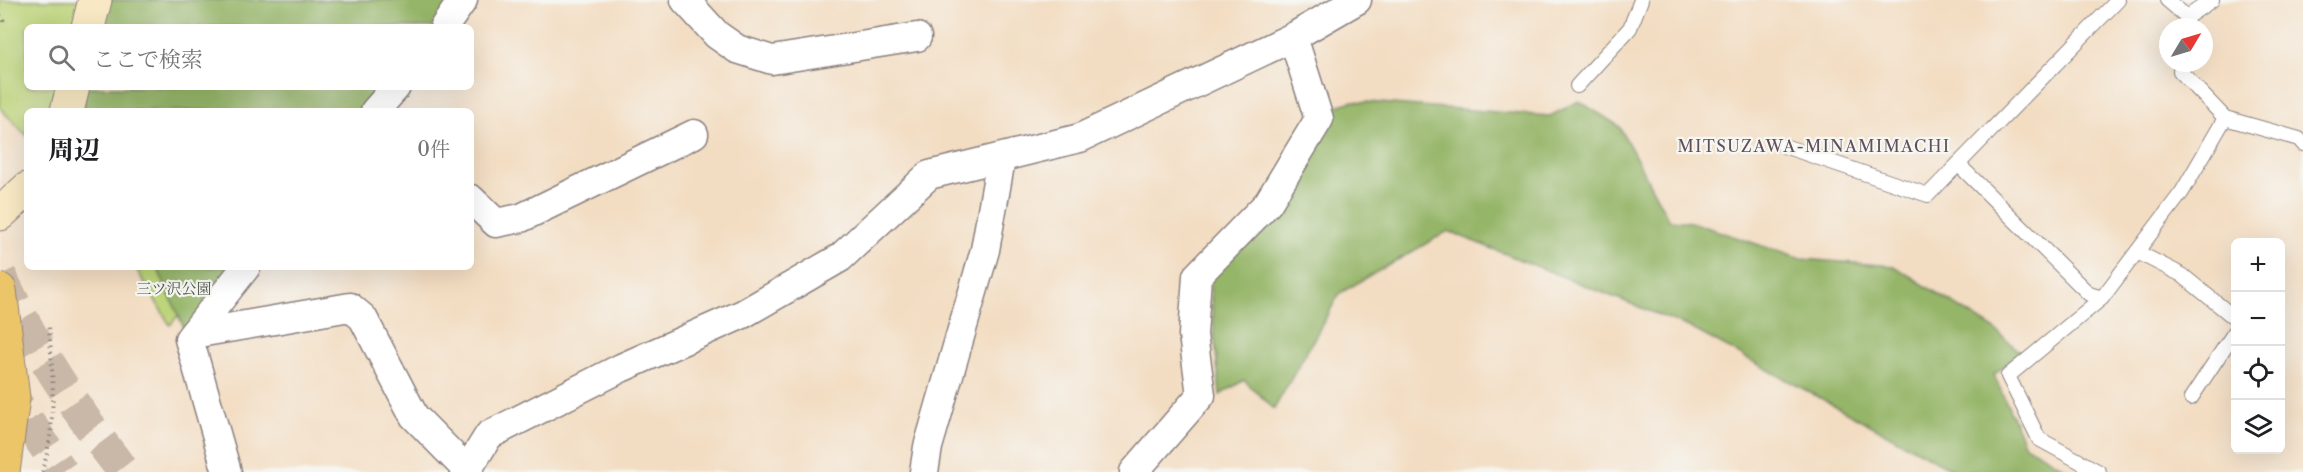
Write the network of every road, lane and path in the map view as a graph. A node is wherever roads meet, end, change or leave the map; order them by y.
1 (95, 0) edge
2 (463, 0) edge
3 (686, 0) edge
4 (1357, 0) edge
5 (1641, 0) edge
6 (2118, 0) edge
7 (2167, 0) edge
8 (2212, 0) edge
9 (0, 15) edge
10 (2183, 18) edge
11 (2192, 18) edge
12 (89, 24) edge
13 (446, 24) edge
14 (6, 25) dead end
15 (917, 37) dead end
16 (1293, 37) junction
17 (2181, 72) edge
18 (1577, 86) dead end
19 (72, 90) edge
20 (68, 108) edge
21 (2225, 118) junction
22 (694, 135) dead end
23 (2303, 144) edge
24 (1784, 146) dead end
25 (1001, 159) junction
26 (1958, 164) junction
27 (24, 192) edge
28 (474, 202) edge
29 (0, 214) edge
30 (2137, 252) junction
31 (244, 270) edge
32 (0, 290) edge
33 (2102, 298) junction
34 (2231, 316) edge
35 (49, 327) dead end
36 (193, 334) junction
37 (2231, 336) edge
38 (2191, 398) dead end
39 (466, 471) edge
40 (3, 472) edge
41 (42, 472) edge
42 (227, 472) edge
43 (924, 472) edge
44 (1134, 472) edge
45 (2099, 472) edge

1 - 12 street
2 - 13 street
3 - 15 street
4 - 16 street
5 - 18 lane
6 - 26 lane
7 - 10 lane
8 - 11 lane
9 - 14 path
16 - 25 street
16 - 44 street
17 - 21 lane
19 - 20 street
21 - 23 lane
21 - 30 lane
22 - 28 street
24 - 26 lane
25 - 39 street
25 - 43 street
26 - 33 lane
27 - 29 street
30 - 33 lane
30 - 34 lane
31 - 36 street
32 - 40 main road
33 - 45 lane
35 - 41 path
36 - 39 street
36 - 42 street
37 - 38 lane

